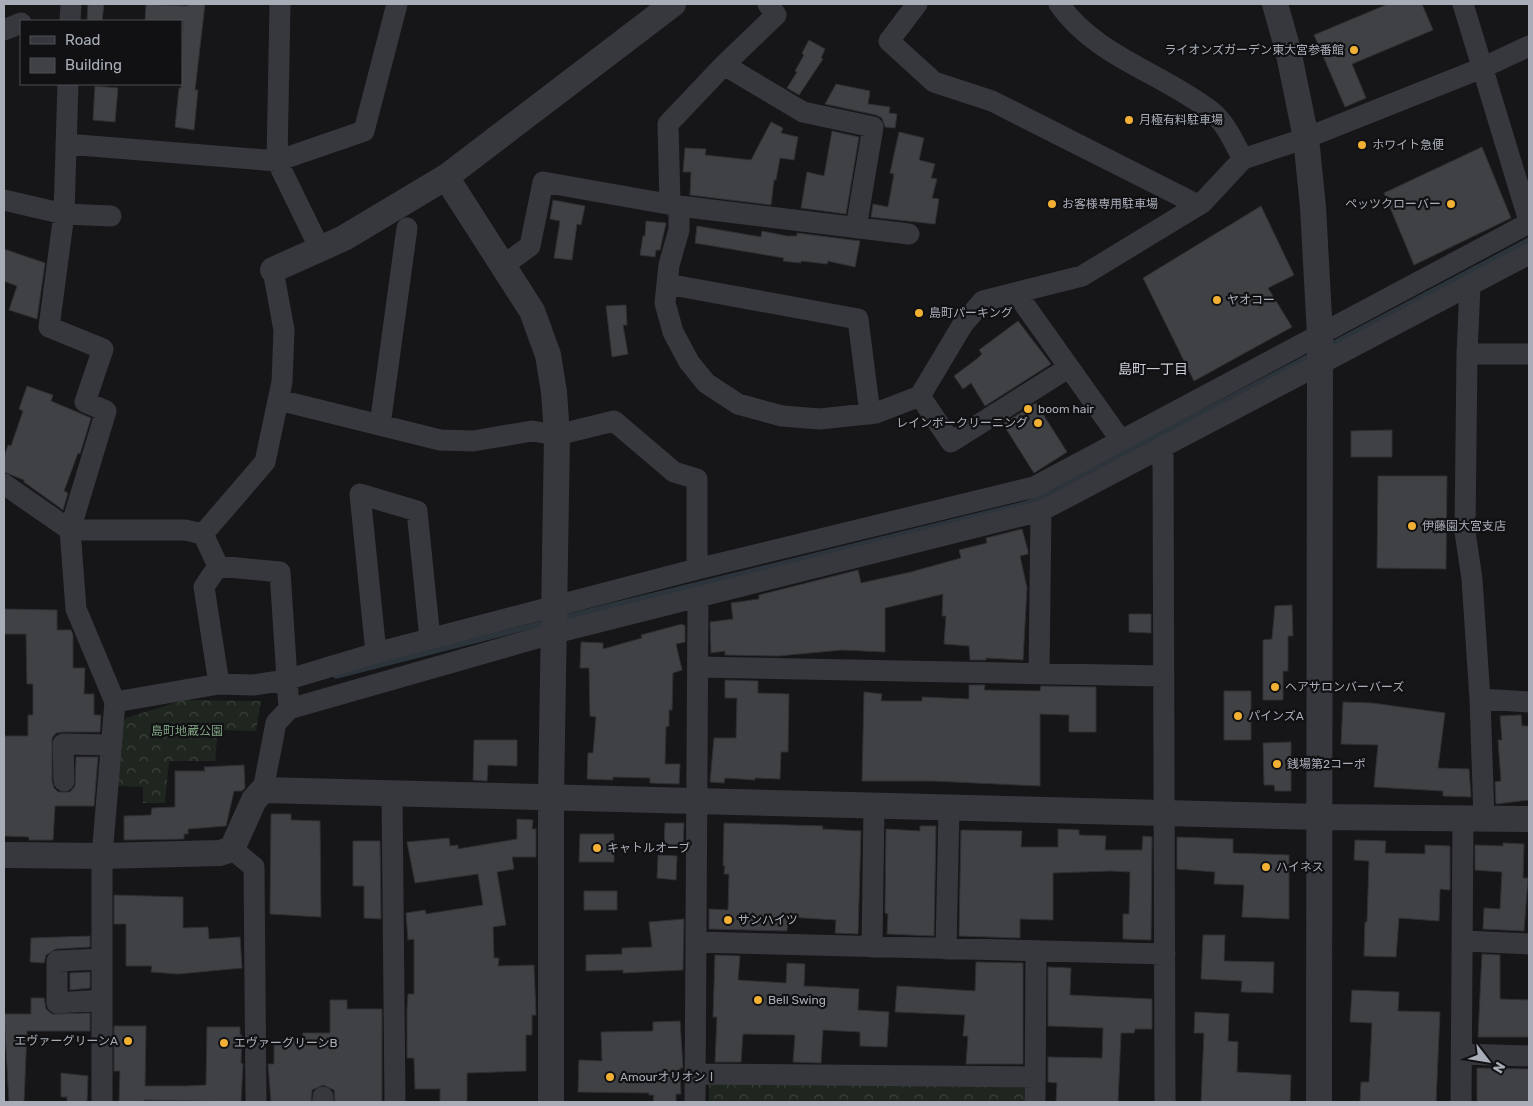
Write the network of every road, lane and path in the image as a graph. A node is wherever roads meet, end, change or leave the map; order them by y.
1 (71, 4) edge
2 (280, 4) edge
3 (397, 4) edge
4 (673, 4) edge
5 (768, 4) edge
6 (917, 4) edge
7 (1059, 4) edge
8 (1275, 4) edge
9 (1463, 4) edge
10 (70, 20) edge
11 (20, 23) edge
12 (4, 30) edge
13 (1529, 46) edge
14 (724, 65) junction
15 (1482, 68) junction
16 (68, 85) edge
17 (1306, 138) junction
18 (66, 144) junction
19 (1242, 159) junction
20 (277, 161) junction
21 (446, 177) junction
22 (4, 200) edge
23 (674, 205) junction
24 (1198, 205) junction
25 (64, 214) junction
26 (111, 216) dead end
27 (1529, 222) edge
28 (407, 228) dead end
29 (856, 228) junction
30 (909, 234) dead end
31 (320, 249) junction
32 (1529, 254) edge
33 (504, 265) junction
34 (273, 270) joint
35 (668, 284) junction
36 (1470, 286) junction
37 (1017, 294) junction
38 (1320, 335) junction
39 (1467, 354) junction
40 (1529, 354) edge
41 (1318, 366) junction
42 (1068, 368) junction
43 (920, 396) junction
44 (279, 400) junction
45 (870, 414) junction
46 (380, 425) junction
47 (557, 435) junction
48 (1120, 439) junction
49 (1163, 446) junction
50 (4, 484) edge
51 (1041, 511) junction
52 (70, 530) junction
53 (202, 534) junction
54 (218, 566) junction
55 (697, 569) junction
56 (698, 599) junction
57 (554, 606) junction
58 (555, 633) junction
59 (430, 638) junction
60 (376, 653) junction
61 (698, 667) junction
62 (1039, 674) junction
63 (1164, 676) junction
64 (286, 680) junction
65 (219, 684) junction
66 (1480, 699) junction
67 (116, 702) junction
68 (1529, 702) edge
69 (289, 709) junction
70 (112, 745) junction
71 (64, 781) dead end
72 (262, 790) junction
73 (392, 793) junction
74 (550, 798) junction
75 (697, 802) junction
76 (874, 806) junction
77 (949, 808) junction
78 (1165, 813) junction
79 (1320, 817) junction
80 (1474, 818) junction
81 (1529, 820) edge
82 (232, 849) junction
83 (4, 855) edge
84 (102, 856) junction
85 (1463, 941) junction
86 (696, 942) junction
87 (1529, 944) edge
88 (872, 947) junction
89 (946, 949) junction
90 (1036, 951) junction
91 (1165, 954) junction
92 (102, 959) junction
93 (102, 1000) junction
94 (1462, 1054) junction
95 (1529, 1056) edge
96 (696, 1074) junction
97 (1035, 1077) junction
98 (102, 1102) edge
99 (256, 1102) edge
100 (395, 1102) edge
101 (551, 1102) edge
102 (696, 1102) edge
103 (1035, 1102) edge
104 (1165, 1102) edge
105 (1319, 1102) edge
106 (1462, 1102) edge

1 - 10 street
2 - 20 street
3 - 20 street
4 - 21 street
5 - 14 street
6 - 24 street
7 - 19 street
8 - 17 street
9 - 15 street
11 - 12 street
13 - 15 street
14 - 23 street
14 - 29 street
15 - 17 street
15 - 27 street
16 - 18 street
17 - 19 street
17 - 38 street
18 - 20 street
18 - 25 street
19 - 24 street
20 - 31 street
21 - 31 street
21 - 33 street
22 - 25 street
23 - 29 street
23 - 33 street
23 - 35 street
24 - 37 street
25 - 26 street
25 - 52 street
27 - 38 street
28 - 46 street
29 - 30 street
31 - 34 street
32 - 36 street
33 - 47 street
34 - 44 street
35 - 45 street
35 - 45 street
36 - 39 street
36 - 41 street
37 - 42 street
37 - 43 street
38 - 41 street
38 - 48 street
39 - 40 street
39 - 66 street
41 - 49 street
41 - 79 street
42 - 43 street
42 - 48 street
43 - 45 street
44 - 46 street
44 - 53 street
46 - 47 street
47 - 55 street
47 - 57 street
48 - 55 street
49 - 51 street
49 - 63 street
50 - 52 street
51 - 56 street
51 - 62 street
52 - 53 street
52 - 67 street
53 - 54 street
54 - 64 street
54 - 65 street
55 - 57 street
56 - 58 street
56 - 61 street
57 - 58 street
57 - 59 street
58 - 69 street
58 - 74 street
59 - 60 street
59 - 60 street
60 - 64 street
61 - 62 street
61 - 75 street
62 - 63 street
63 - 78 street
64 - 65 street
64 - 69 street
65 - 67 street
66 - 68 street
66 - 80 street
67 - 70 street
69 - 72 street
70 - 71 street
70 - 84 street
72 - 73 street
72 - 82 street
73 - 74 street
73 - 100 street
74 - 75 street
74 - 101 street
75 - 76 street
75 - 86 street
76 - 77 street
76 - 88 street
77 - 78 street
77 - 89 street
78 - 79 street
78 - 91 street
79 - 80 street
79 - 105 street
80 - 81 street
80 - 85 street
82 - 84 street
82 - 99 street
83 - 84 street
84 - 92 street
85 - 87 street
85 - 94 street
86 - 88 street
86 - 96 street
88 - 89 street
89 - 90 street
90 - 91 street
90 - 97 street
91 - 104 street
92 - 93 street
92 - 93 street
93 - 98 street
94 - 95 street
94 - 106 street
96 - 97 street
96 - 102 street
97 - 103 street

